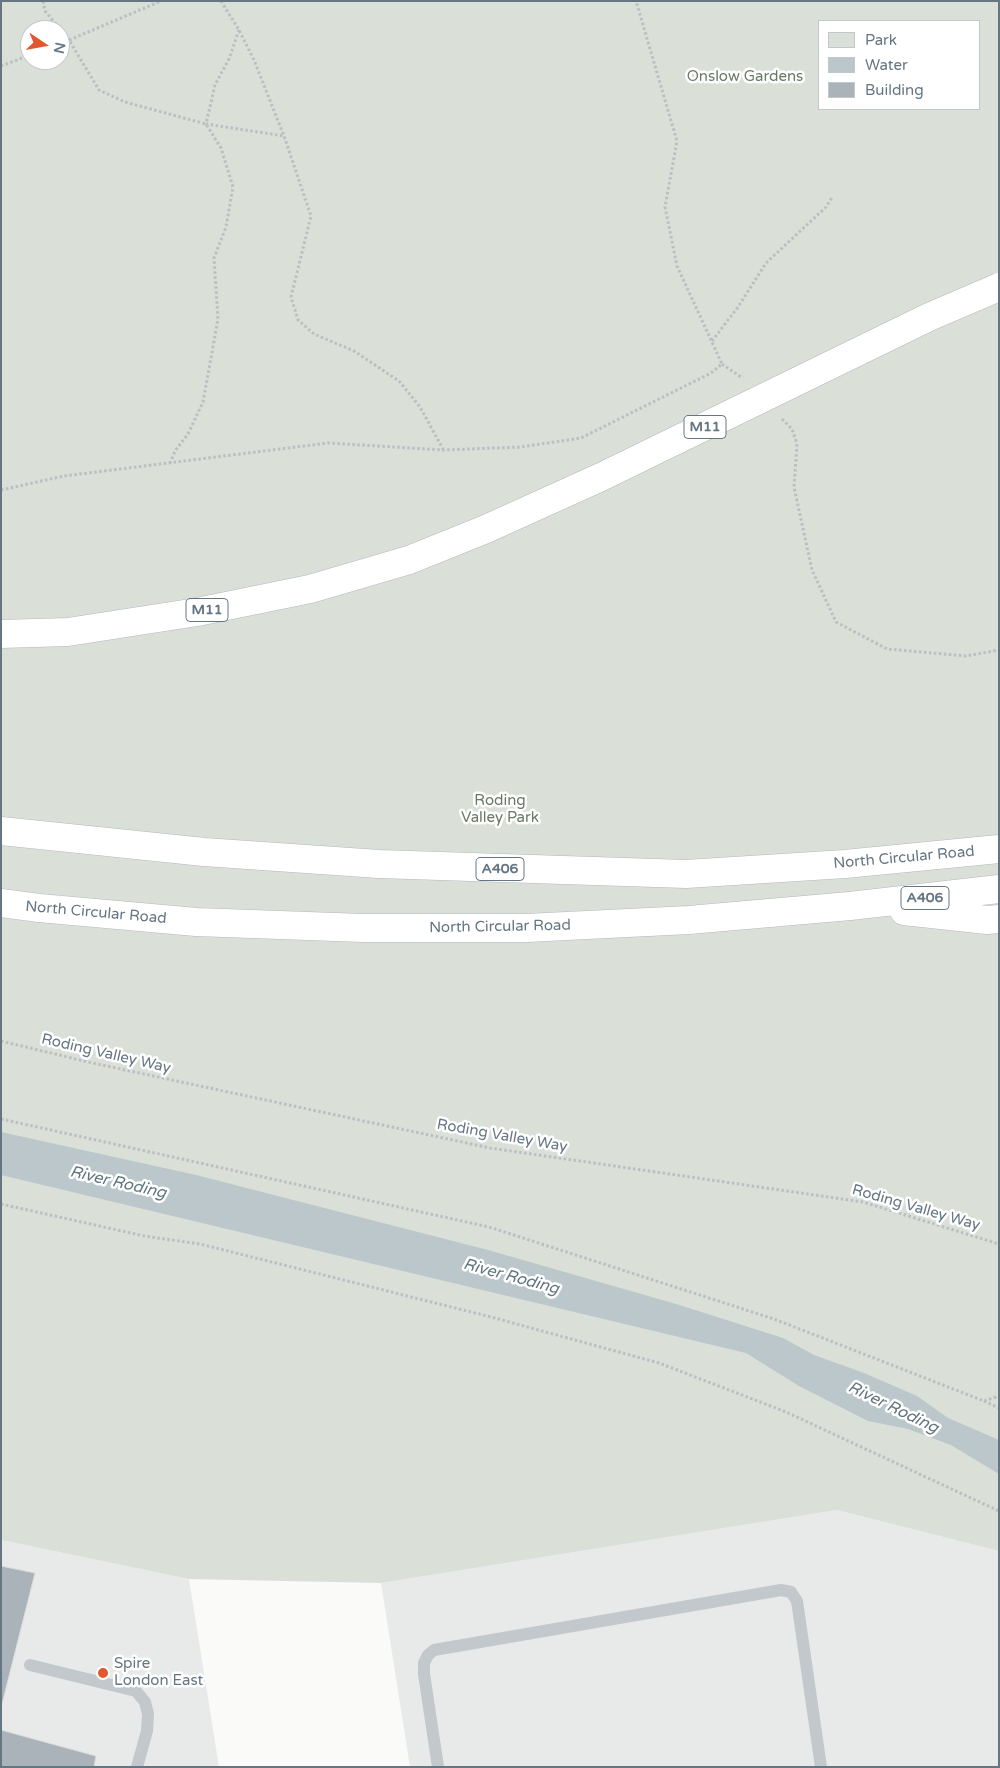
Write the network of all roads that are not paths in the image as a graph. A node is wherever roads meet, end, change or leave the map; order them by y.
1 (999, 287) edge
2 (1, 634) edge
3 (1, 831) edge
4 (999, 848) edge
5 (999, 889) edge
6 (1, 903) edge
7 (850, 906) junction
8 (999, 919) edge
9 (30, 1664) dead end
10 (137, 1767) edge
11 (438, 1767) edge
12 (821, 1767) edge

1 - 2 highway, M11, bridge
3 - 4 highway, North Circular Road / A406
5 - 7 highway, North Circular Road / A406
6 - 7 highway, North Circular Road / A406
7 - 8 highway
9 - 10 lane
11 - 12 lane

